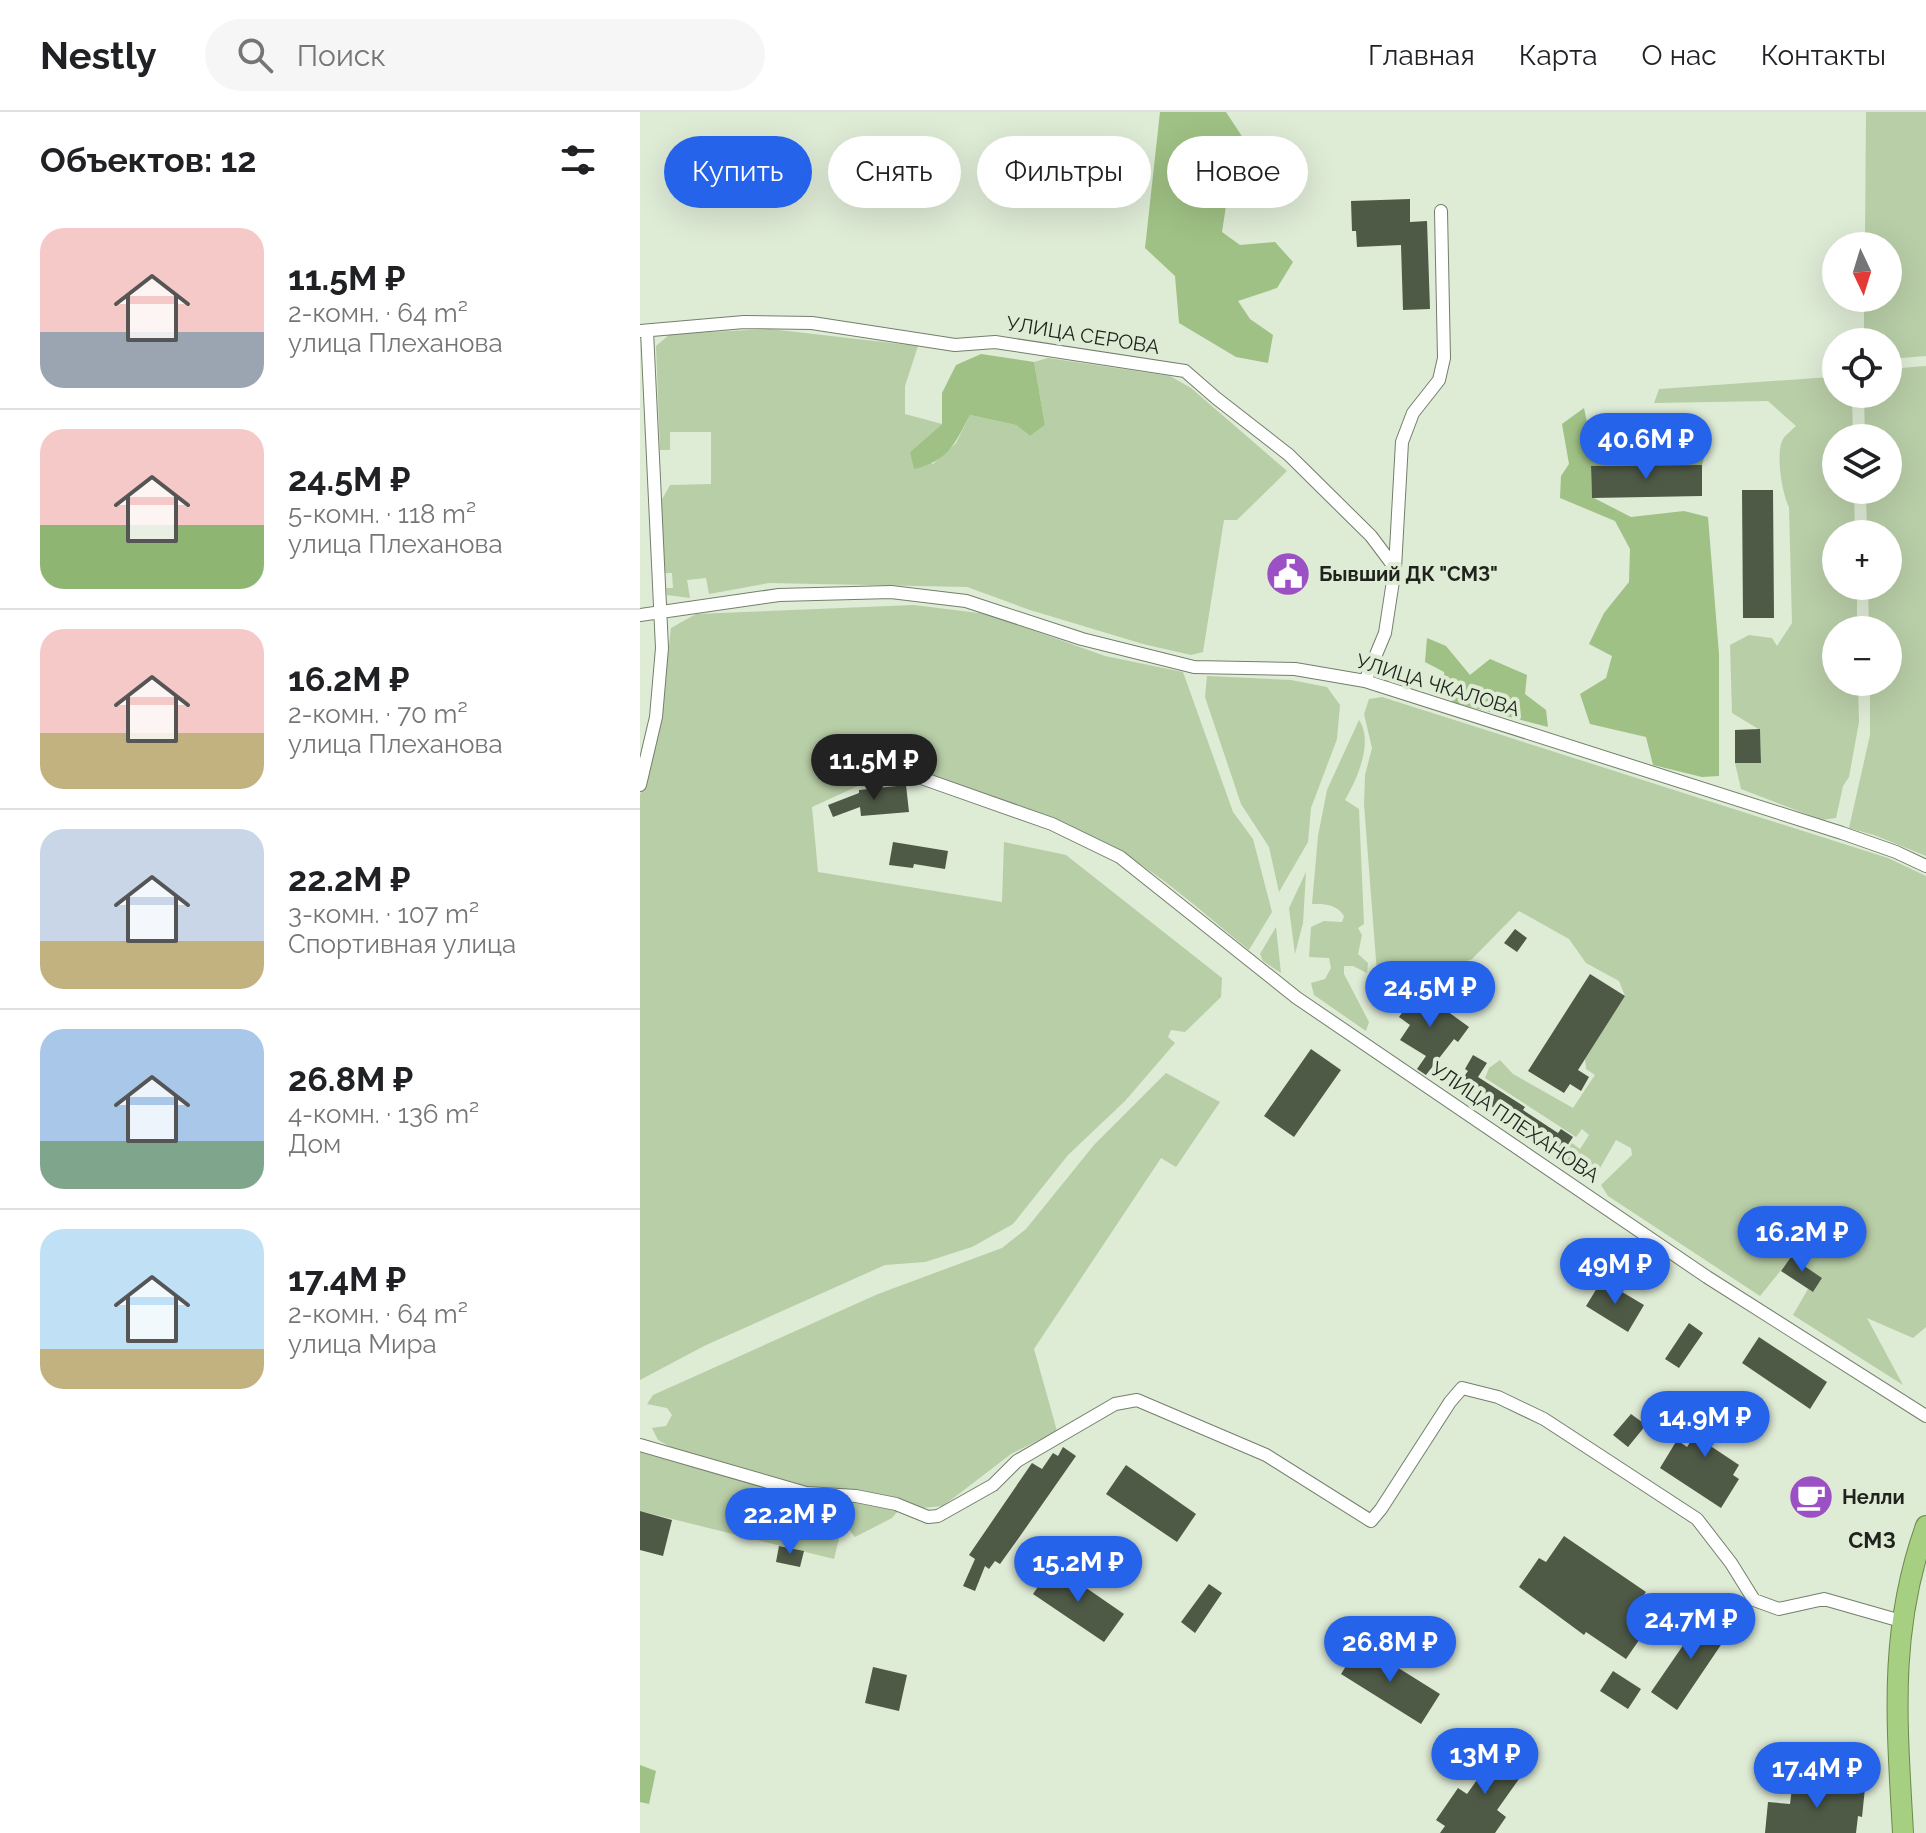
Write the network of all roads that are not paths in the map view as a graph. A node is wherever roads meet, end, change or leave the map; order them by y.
1 (1441, 211) dead end
2 (643, 331) edge
3 (1395, 568) junction
4 (660, 613) junction
5 (640, 615) edge
6 (1365, 681) junction
7 (867, 771) dead end
8 (640, 785) edge
9 (1926, 866) edge
10 (1926, 1416) edge
11 (640, 1445) edge
12 (1926, 1526) edge
13 (1901, 1621) junction
14 (1903, 1833) edge

1 - 3 street
2 - 3 street, УЛИЦА СЕРОВА
2 - 4 street
3 - 6 street
4 - 5 street, УЛИЦА ЧКАЛОВА
4 - 6 street, УЛИЦА ЧКАЛОВА
4 - 8 street
6 - 9 street, УЛИЦА ЧКАЛОВА
7 - 10 street, УЛИЦА ПЛЕХАНОВА
11 - 13 street
12 - 13 highway
13 - 14 highway

